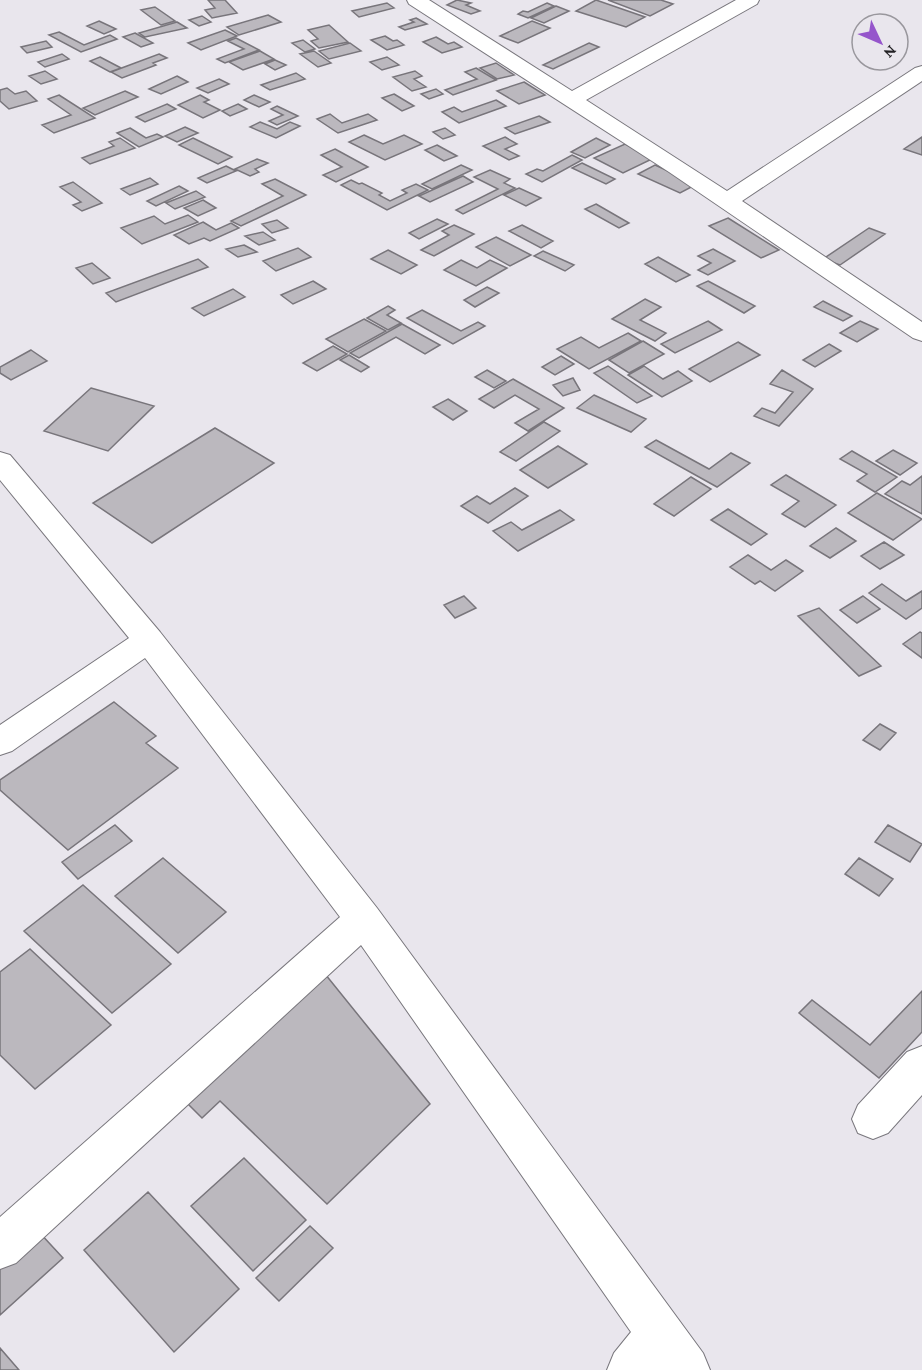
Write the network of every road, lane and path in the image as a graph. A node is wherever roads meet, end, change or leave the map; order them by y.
1 (750, 0) edge
2 (422, 1) edge
3 (922, 72) edge
4 (573, 99) junction
5 (727, 201) junction
6 (922, 333) edge
7 (0, 461) edge
8 (149, 640) junction
9 (0, 742) edge
10 (364, 919) junction
11 (922, 1065) edge
12 (873, 1119) dead end
13 (0, 1247) edge
14 (659, 1334) junction
15 (631, 1370) edge
16 (686, 1370) edge

1 - 4 street
2 - 4 street
3 - 5 street
4 - 5 street
5 - 6 street
7 - 8 street
8 - 9 street
8 - 10 street
10 - 13 street
10 - 14 street
11 - 12 street
14 - 15 street
14 - 16 street

